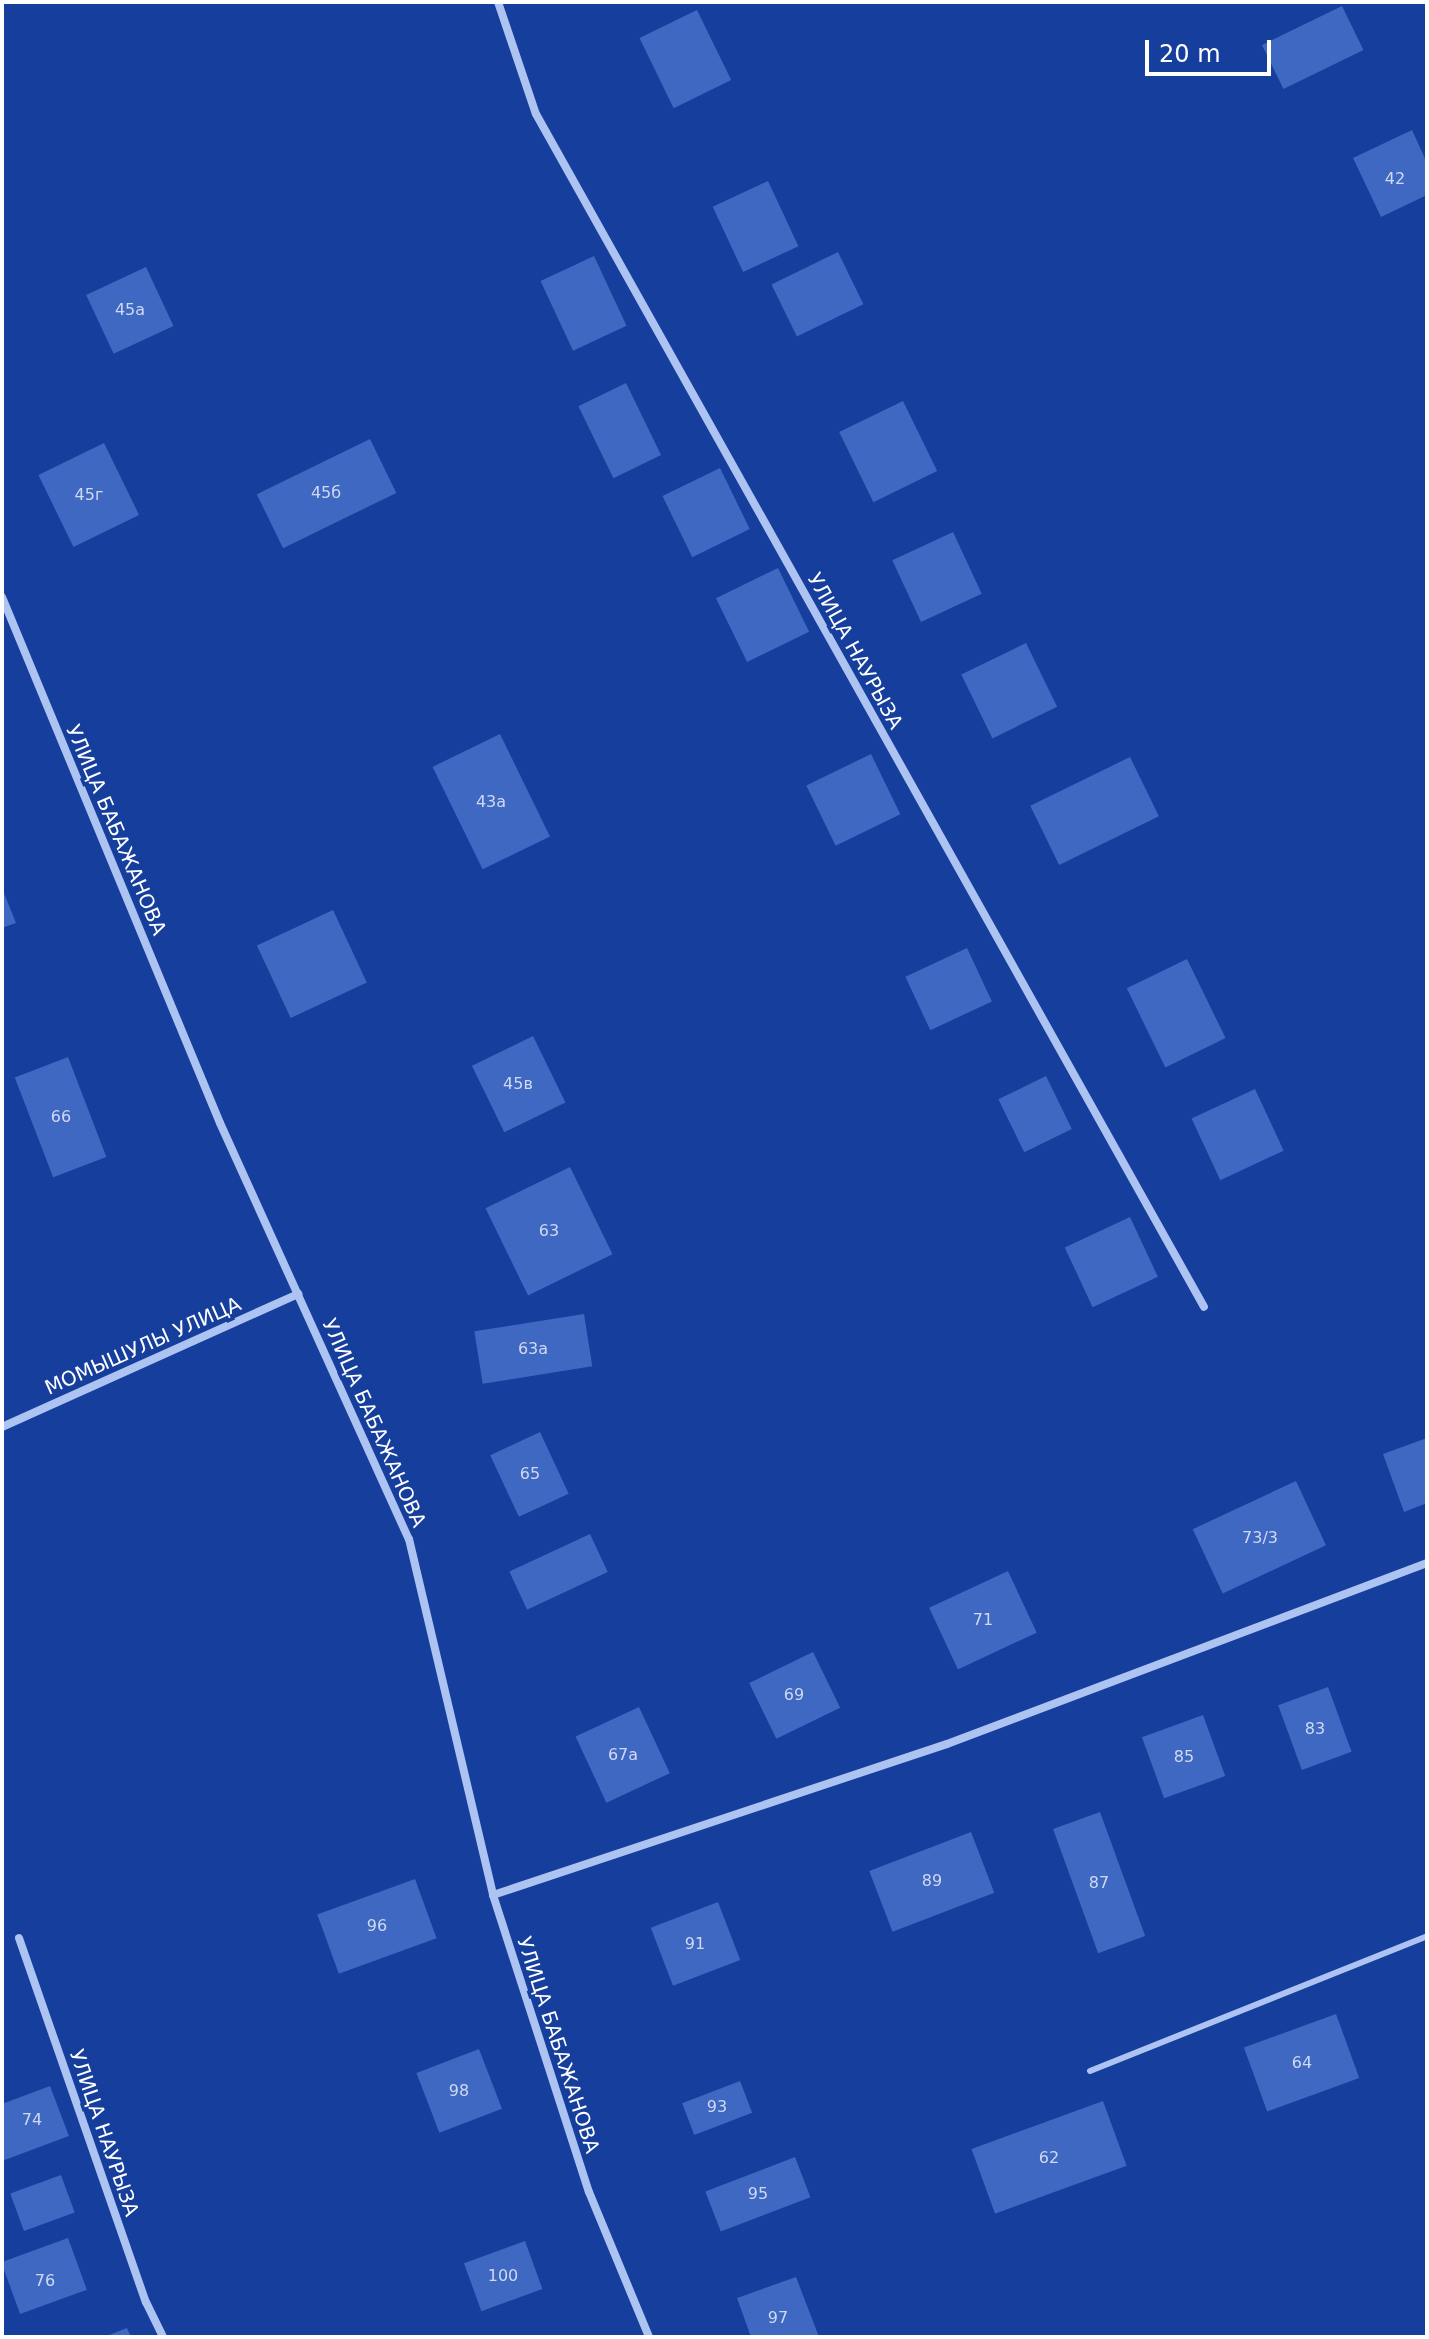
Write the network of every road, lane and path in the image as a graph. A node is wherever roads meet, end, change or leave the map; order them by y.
1 (498, 2) edge
2 (2, 597) edge
3 (298, 1294) junction
4 (1204, 1307) dead end
5 (2, 1427) edge
6 (1427, 1563) edge
7 (493, 1895) junction
8 (1427, 1936) edge
9 (19, 1938) dead end
10 (1090, 2071) dead end
11 (163, 2337) edge
12 (649, 2337) edge

1 - 4 street, УЛИЦА НАУРЫЗА
2 - 3 street, УЛИЦА БАБАЖАНОВА
3 - 5 street, МОМЫШУЛЫ УЛИЦА
3 - 7 street, УЛИЦА БАБАЖАНОВА
6 - 7 street
7 - 12 street, УЛИЦА БАБАЖАНОВА
8 - 10 lane
9 - 11 street, УЛИЦА НАУРЫЗА

